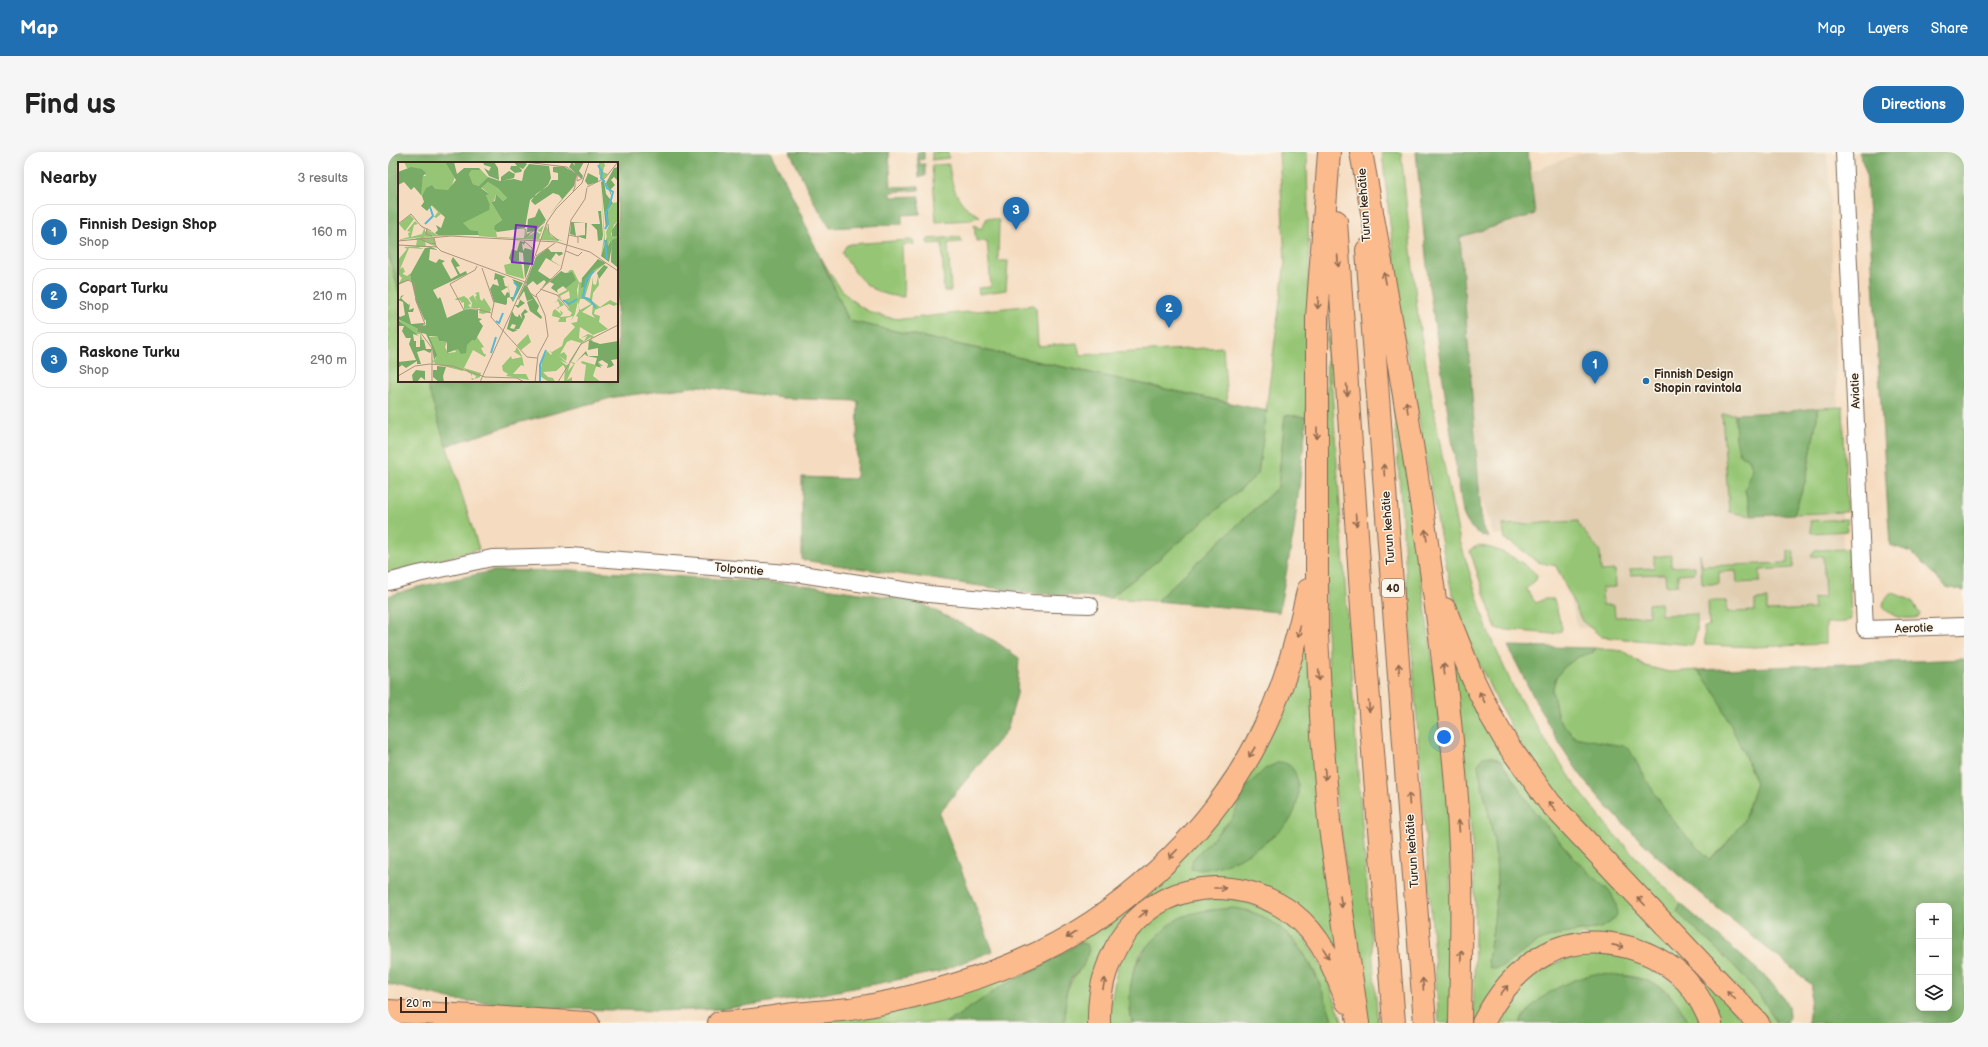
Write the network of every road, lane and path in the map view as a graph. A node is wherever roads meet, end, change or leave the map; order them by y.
1 (1330, 152) edge
2 (1361, 152) edge
3 (1844, 152) edge
4 (1316, 552) junction
5 (1432, 574) junction
6 (388, 582) edge
7 (1090, 605) dead end
8 (1964, 626) edge
9 (1865, 630) joint
10 (388, 1011) edge
11 (388, 1016) edge
12 (415, 1023) edge
13 (588, 1023) edge
14 (719, 1023) edge
15 (1099, 1023) edge
16 (1355, 1023) edge
17 (1358, 1023) edge
18 (1394, 1023) edge
19 (1425, 1023) edge
20 (1460, 1023) edge
21 (1484, 1023) edge
22 (1711, 1023) edge
23 (1758, 1023) edge

1 -> 4 highway
1 -> 18 highway
5 -> 2 highway
19 -> 2 highway, Turun kehätie / 40
3 - 9 street, Aviatie
4 -> 14 highway
4 -> 17 highway
20 -> 5 highway
23 -> 5 highway
6 - 7 street, Tolpontie
8 - 9 street, Aerotie
10 - 13 highway
11 - 12 highway
15 -> 16 highway
21 -> 22 highway

